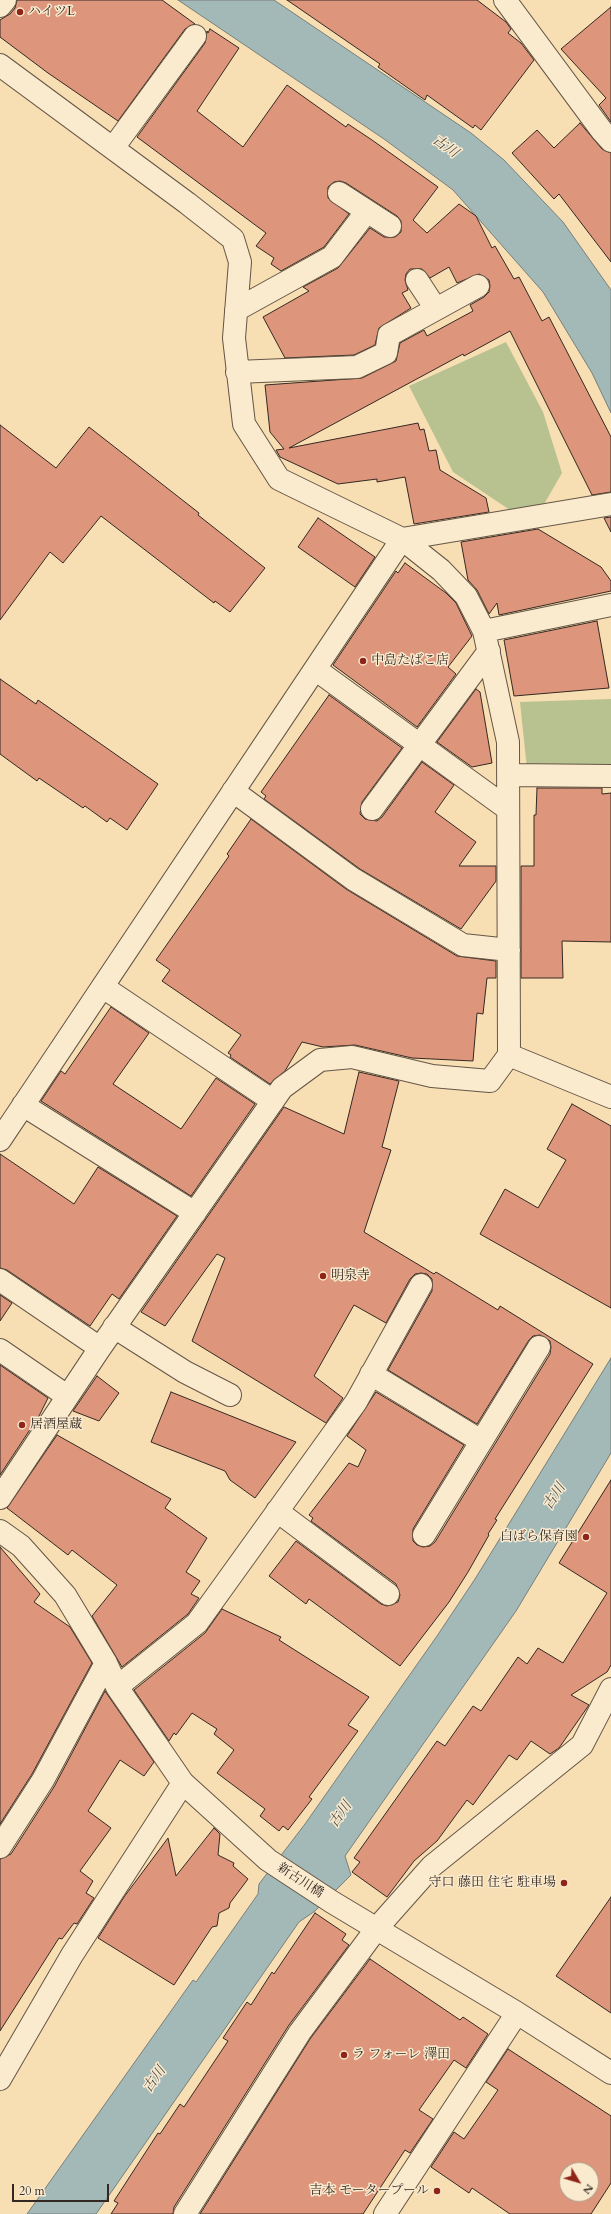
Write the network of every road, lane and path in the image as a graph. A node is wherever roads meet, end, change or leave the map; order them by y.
1 (5, 0) edge
2 (504, 0) edge
3 (0, 6) edge
4 (195, 36) dead end
5 (0, 65) edge
6 (611, 141) edge
7 (113, 148) junction
8 (339, 193) dead end
9 (367, 211) junction
10 (390, 226) dead end
11 (417, 280) dead end
12 (478, 286) dead end
13 (436, 309) junction
14 (236, 310) junction
15 (237, 372) junction
16 (611, 504) edge
17 (402, 539) junction
18 (611, 605) edge
19 (486, 641) junction
20 (315, 668) junction
21 (419, 744) junction
22 (508, 775) junction
23 (611, 776) edge
24 (233, 791) junction
25 (372, 809) dead end
26 (508, 809) junction
27 (509, 950) junction
28 (103, 987) junction
29 (509, 1055) junction
30 (611, 1097) edge
31 (273, 1101) junction
32 (24, 1105) junction
33 (0, 1140) edge
34 (195, 1213) junction
35 (0, 1280) edge
36 (421, 1285) dead end
37 (114, 1327) junction
38 (539, 1347) dead end
39 (100, 1348) junction
40 (0, 1350) edge
41 (372, 1374) junction
42 (230, 1395) dead end
43 (67, 1396) junction
44 (481, 1441) junction
45 (0, 1498) edge
46 (277, 1511) junction
47 (0, 1531) edge
48 (424, 1535) dead end
49 (388, 1594) dead end
50 (106, 1663) junction
51 (117, 1686) junction
52 (611, 1689) edge
53 (183, 1783) junction
54 (0, 1847) edge
55 (377, 1928) junction
56 (517, 2013) junction
57 (610, 2071) edge
58 (0, 2079) edge
59 (185, 2214) edge
60 (386, 2214) edge

1 - 3 street
2 - 6 street
4 - 7 street
5 - 7 street
7 - 14 street
8 - 9 street
9 - 10 street
9 - 14 street
11 - 13 street
12 - 13 street
13 - 15 street
14 - 15 street
15 - 17 street
16 - 17 street
17 - 19 street
17 - 20 street
18 - 19 street
19 - 21 street
19 - 22 street
20 - 21 street
20 - 24 street
21 - 25 street
21 - 26 street
22 - 23 street
22 - 26 street
24 - 27 street
24 - 28 street
26 - 27 street
27 - 29 street
28 - 31 street
28 - 32 street
29 - 30 street
29 - 31 street
31 - 34 street
32 - 33 street
32 - 34 street
34 - 37 street
35 - 39 street
36 - 41 street
37 - 39 street
37 - 42 street
38 - 44 street
39 - 43 street
40 - 43 street
41 - 44 street
41 - 46 street
43 - 45 street
44 - 48 street
46 - 49 street
46 - 51 street
47 - 50 street, 新古川橋
50 - 51 street, 新古川橋
50 - 54 street
51 - 53 street, 新古川橋
52 - 55 street
53 - 55 street, 新古川橋
53 - 58 street
55 - 56 street, 新古川橋
55 - 59 street
56 - 57 street, 新古川橋
56 - 60 street

